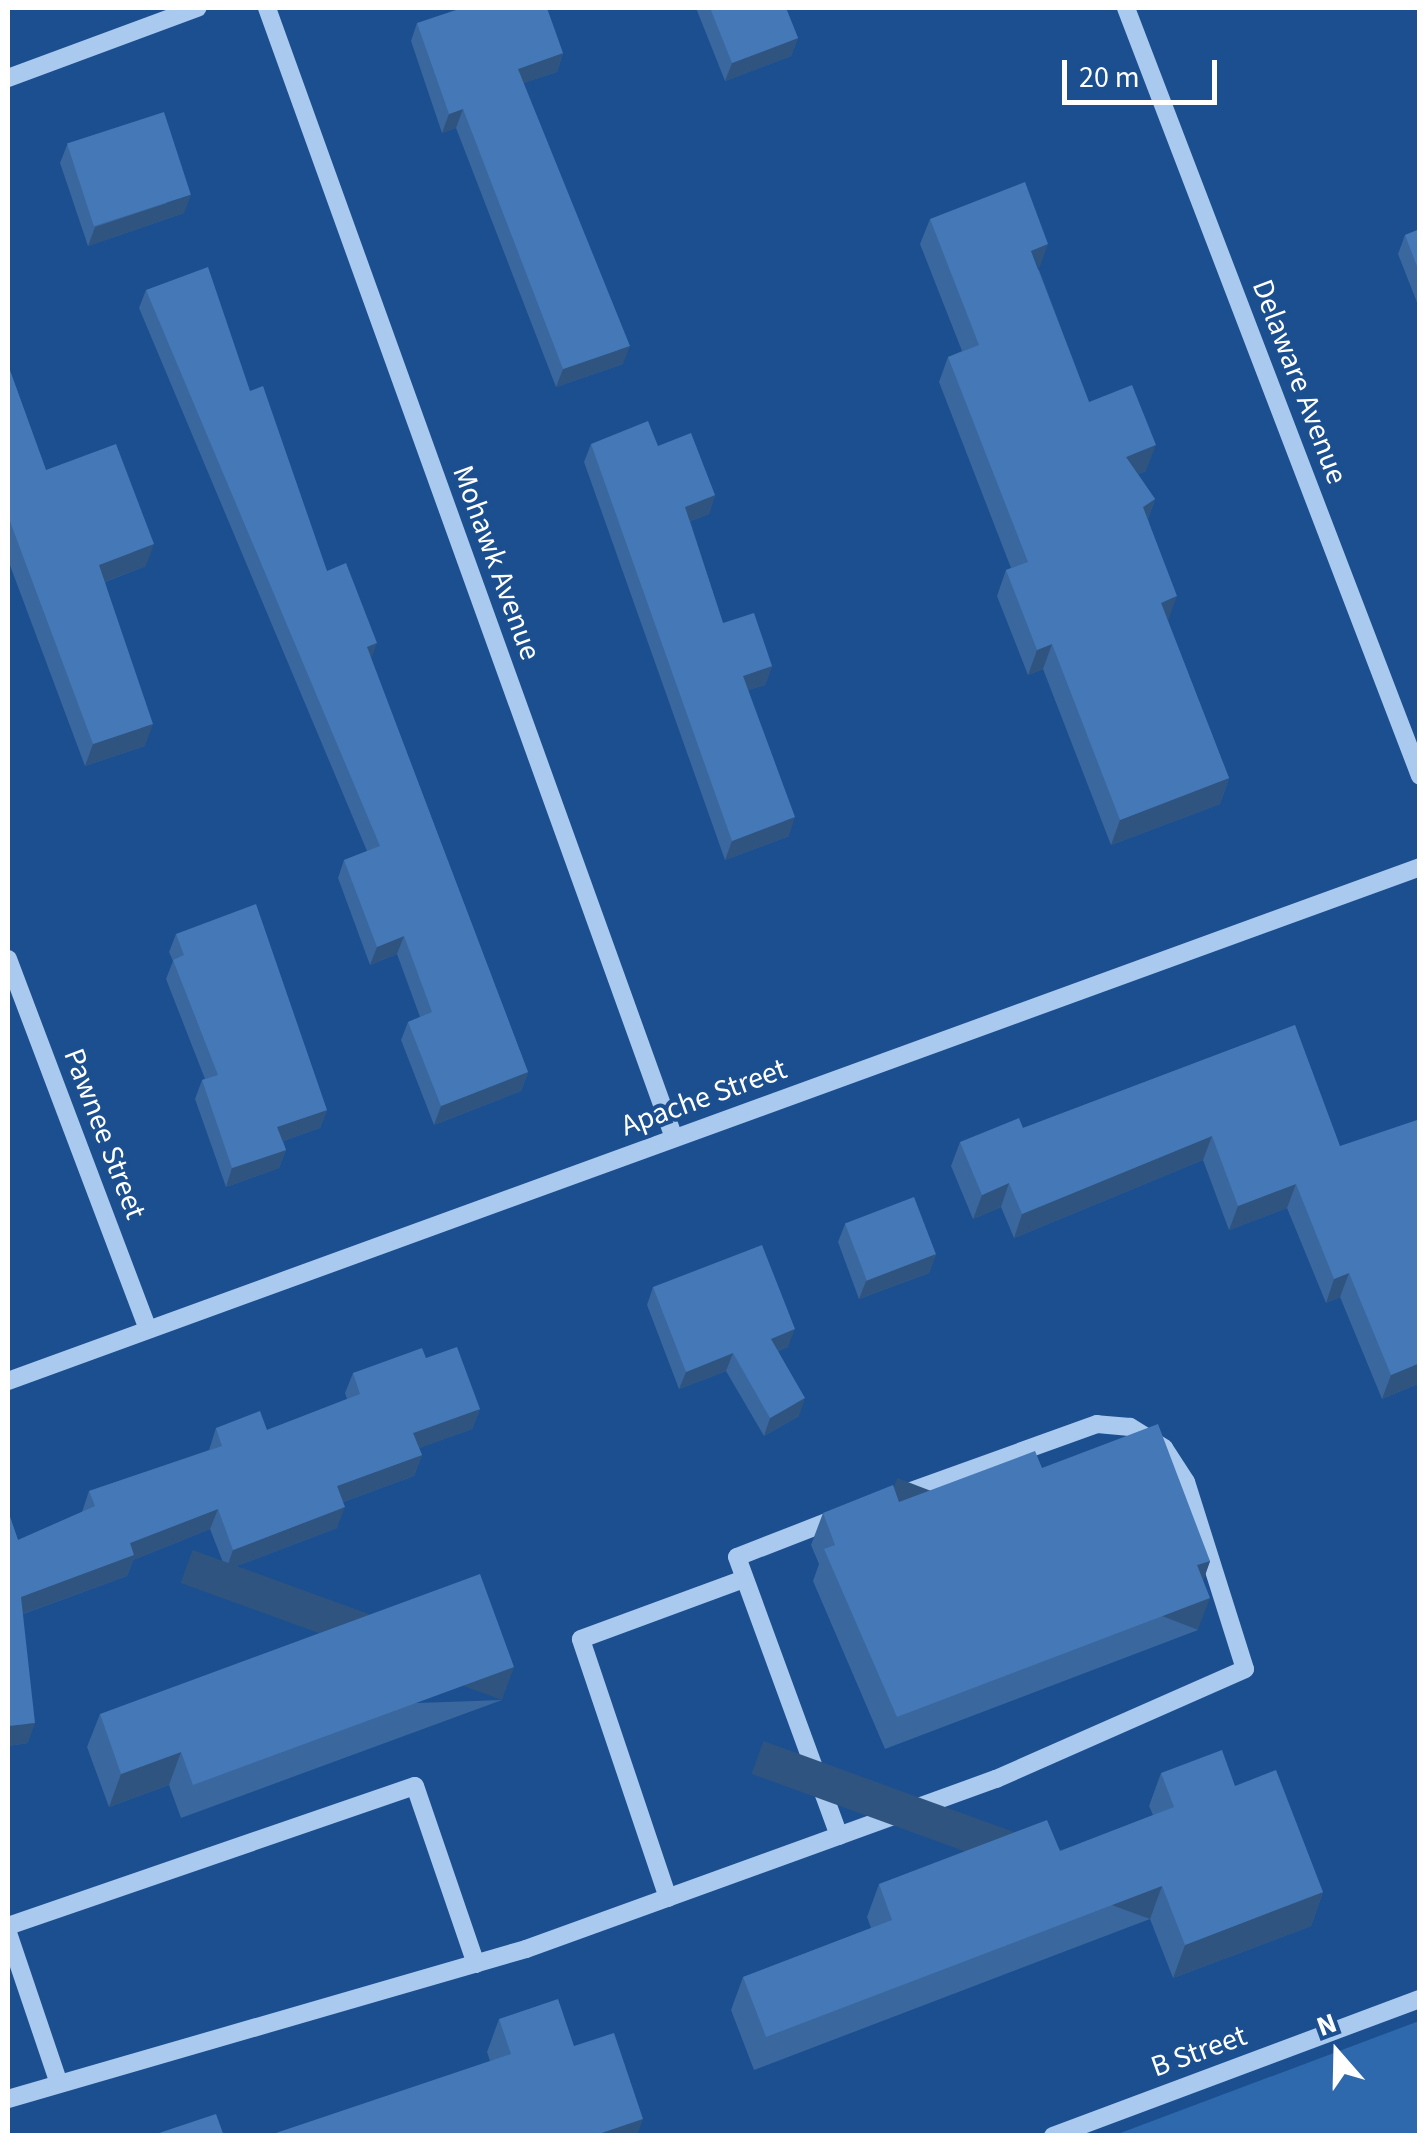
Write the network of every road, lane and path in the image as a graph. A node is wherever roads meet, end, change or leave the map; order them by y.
1 (198, 8) edge
2 (267, 8) edge
3 (1126, 8) edge
4 (8, 78) edge
5 (1420, 776) edge
6 (1420, 867) edge
7 (8, 959) edge
8 (674, 1138) junction
9 (148, 1330) junction
10 (8, 1381) edge
11 (744, 1579) junction
12 (839, 1836) junction
13 (668, 1898) junction
14 (8, 1929) edge
15 (476, 1964) junction
16 (1420, 1998) edge
17 (59, 2084) junction
18 (8, 2099) edge
19 (1053, 2136) edge

1 - 4 street
2 - 8 street, Mohawk Avenue
3 - 5 street, Delaware Avenue
6 - 8 street, Apache Street
7 - 9 street, Pawnee Street
8 - 9 street, Apache Street
9 - 10 street, Apache Street
11 - 12 street
11 - 12 street
11 - 13 street
12 - 13 street
13 - 15 street
14 - 15 street
14 - 17 street
15 - 17 street
16 - 19 street, B Street
17 - 18 street

